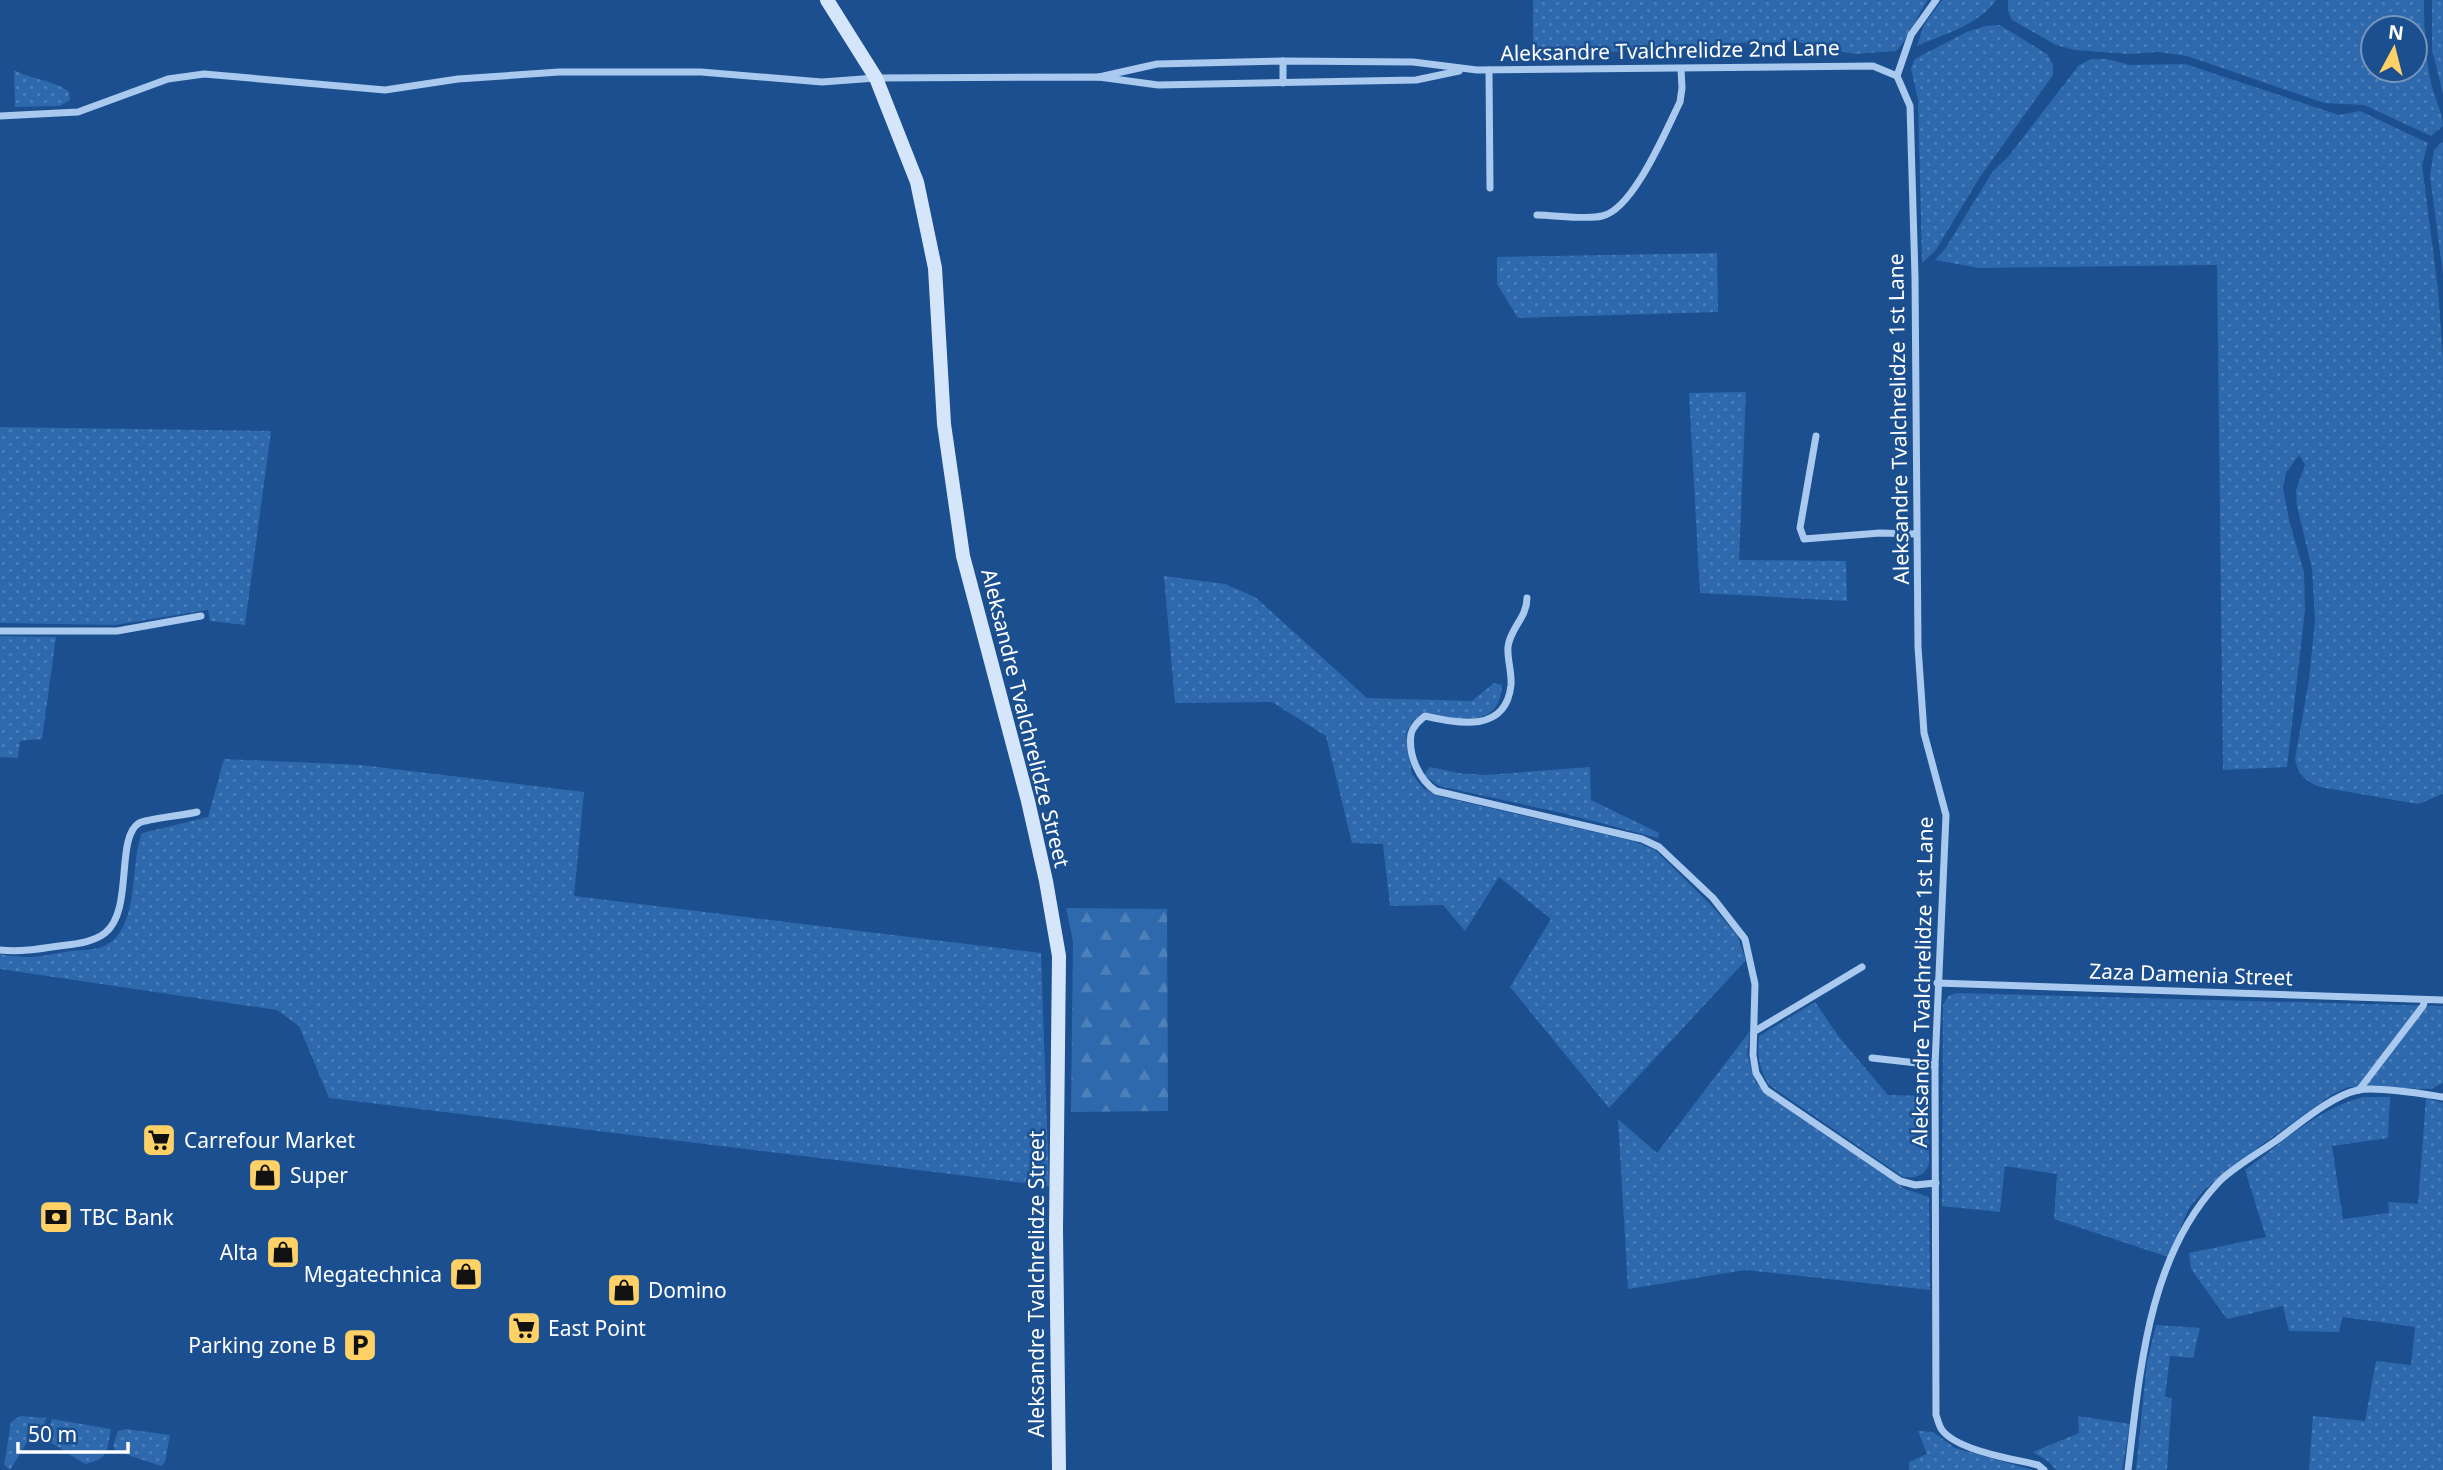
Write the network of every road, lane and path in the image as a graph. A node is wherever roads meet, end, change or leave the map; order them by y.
1 (827, 0) edge
2 (1936, 0) edge
3 (1283, 61) junction
4 (1681, 69) junction
5 (1467, 70) junction
6 (1489, 70) junction
7 (1897, 76) junction
8 (1098, 77) junction
9 (876, 78) junction
10 (1283, 83) junction
11 (0, 116) edge
12 (1490, 188) dead end
13 (1537, 215) dead end
14 (1816, 436) dead end
15 (1916, 534) junction
16 (1527, 598) dead end
17 (201, 616) dead end
18 (0, 631) edge
19 (197, 812) dead end
20 (0, 950) edge
21 (1862, 967) dead end
22 (1937, 984) junction
23 (2425, 1000) junction
24 (2443, 1000) edge
25 (1755, 1031) junction
26 (1872, 1058) dead end
27 (1935, 1065) junction
28 (2359, 1090) junction
29 (2443, 1097) edge
30 (1936, 1183) junction
31 (1059, 1470) edge
32 (2044, 1470) edge
33 (2128, 1470) edge

1 - 9 street, Aleksandre Tvalchrelidze Street
2 - 7 street
3 - 5 street, Aleksandre Tvalchrelidze 2nd Lane
3 - 8 street, Aleksandre Tvalchrelidze 2nd Lane
3 - 10 street
4 - 6 street, Aleksandre Tvalchrelidze 2nd Lane
4 - 7 street, Aleksandre Tvalchrelidze 2nd Lane
4 - 13 street
5 - 6 street, Aleksandre Tvalchrelidze 2nd Lane
5 - 10 street, Aleksandre Tvalchrelidze 2nd Lane
6 - 12 street
7 - 15 street, Aleksandre Tvalchrelidze 1st Lane
8 - 9 street, Aleksandre Tvalchrelidze 2nd Lane
8 - 10 street, Aleksandre Tvalchrelidze 2nd Lane
9 - 11 street, Aleksandre Tvalchrelidze 2nd Lane
9 - 31 street, Aleksandre Tvalchrelidze Street
14 - 15 street
15 - 22 street, Aleksandre Tvalchrelidze 1st Lane
16 - 25 street
17 - 18 street
19 - 20 street
21 - 25 street
22 - 23 street, Zaza Damenia Street
22 - 27 street, Aleksandre Tvalchrelidze 1st Lane
23 - 24 street, Zaza Damenia Street
23 - 28 street
25 - 30 street
26 - 27 street
27 - 30 street, Aleksandre Tvalchrelidze 1st Lane
28 - 29 street
28 - 33 street
30 - 32 street, Aleksandre Tvalchrelidze 1st Lane

